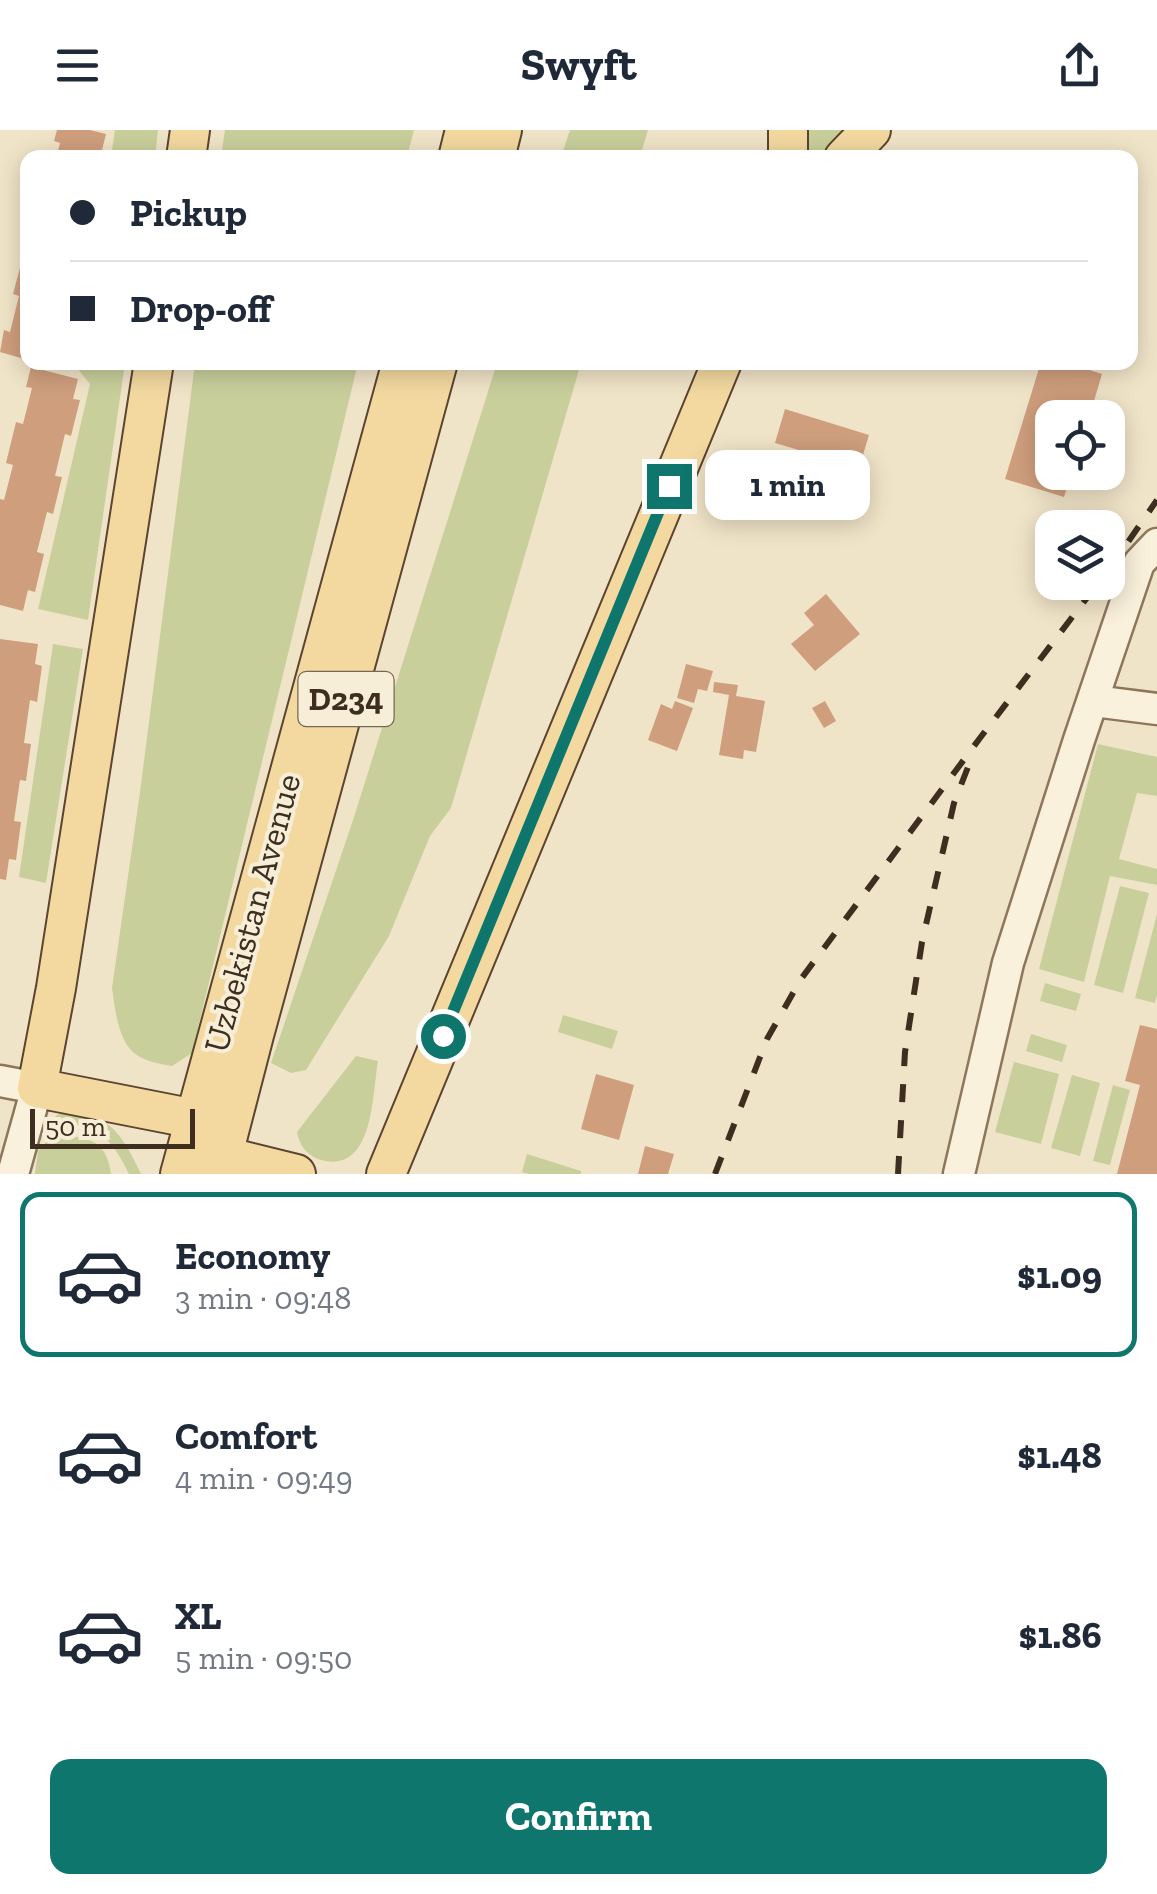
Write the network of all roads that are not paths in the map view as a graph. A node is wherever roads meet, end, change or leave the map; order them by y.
1 (872, 130) edge
2 (852, 150) edge
3 (153, 370) edge
4 (400, 370) edge
5 (436, 370) edge
6 (719, 370) edge
7 (1157, 544) edge
8 (1094, 701) junction
9 (1157, 709) edge
10 (0, 1081) edge
11 (37, 1088) junction
12 (196, 1119) junction
13 (220, 1165) edge
14 (13, 1174) edge
15 (180, 1174) edge
16 (296, 1174) edge
17 (386, 1174) edge
18 (960, 1174) edge

1 - 2 main road
3 - 11 main road
4 - 12 main road, Uzbekistan Avenue / D234
5 - 13 main road, Uzbekistan Avenue / D234
6 - 17 main road
7 - 8 street
8 - 9 street
8 - 18 street
10 - 11 street
11 - 12 main road
11 - 14 street
12 - 15 main road, Uzbekistan Avenue / D234
13 - 16 main road

